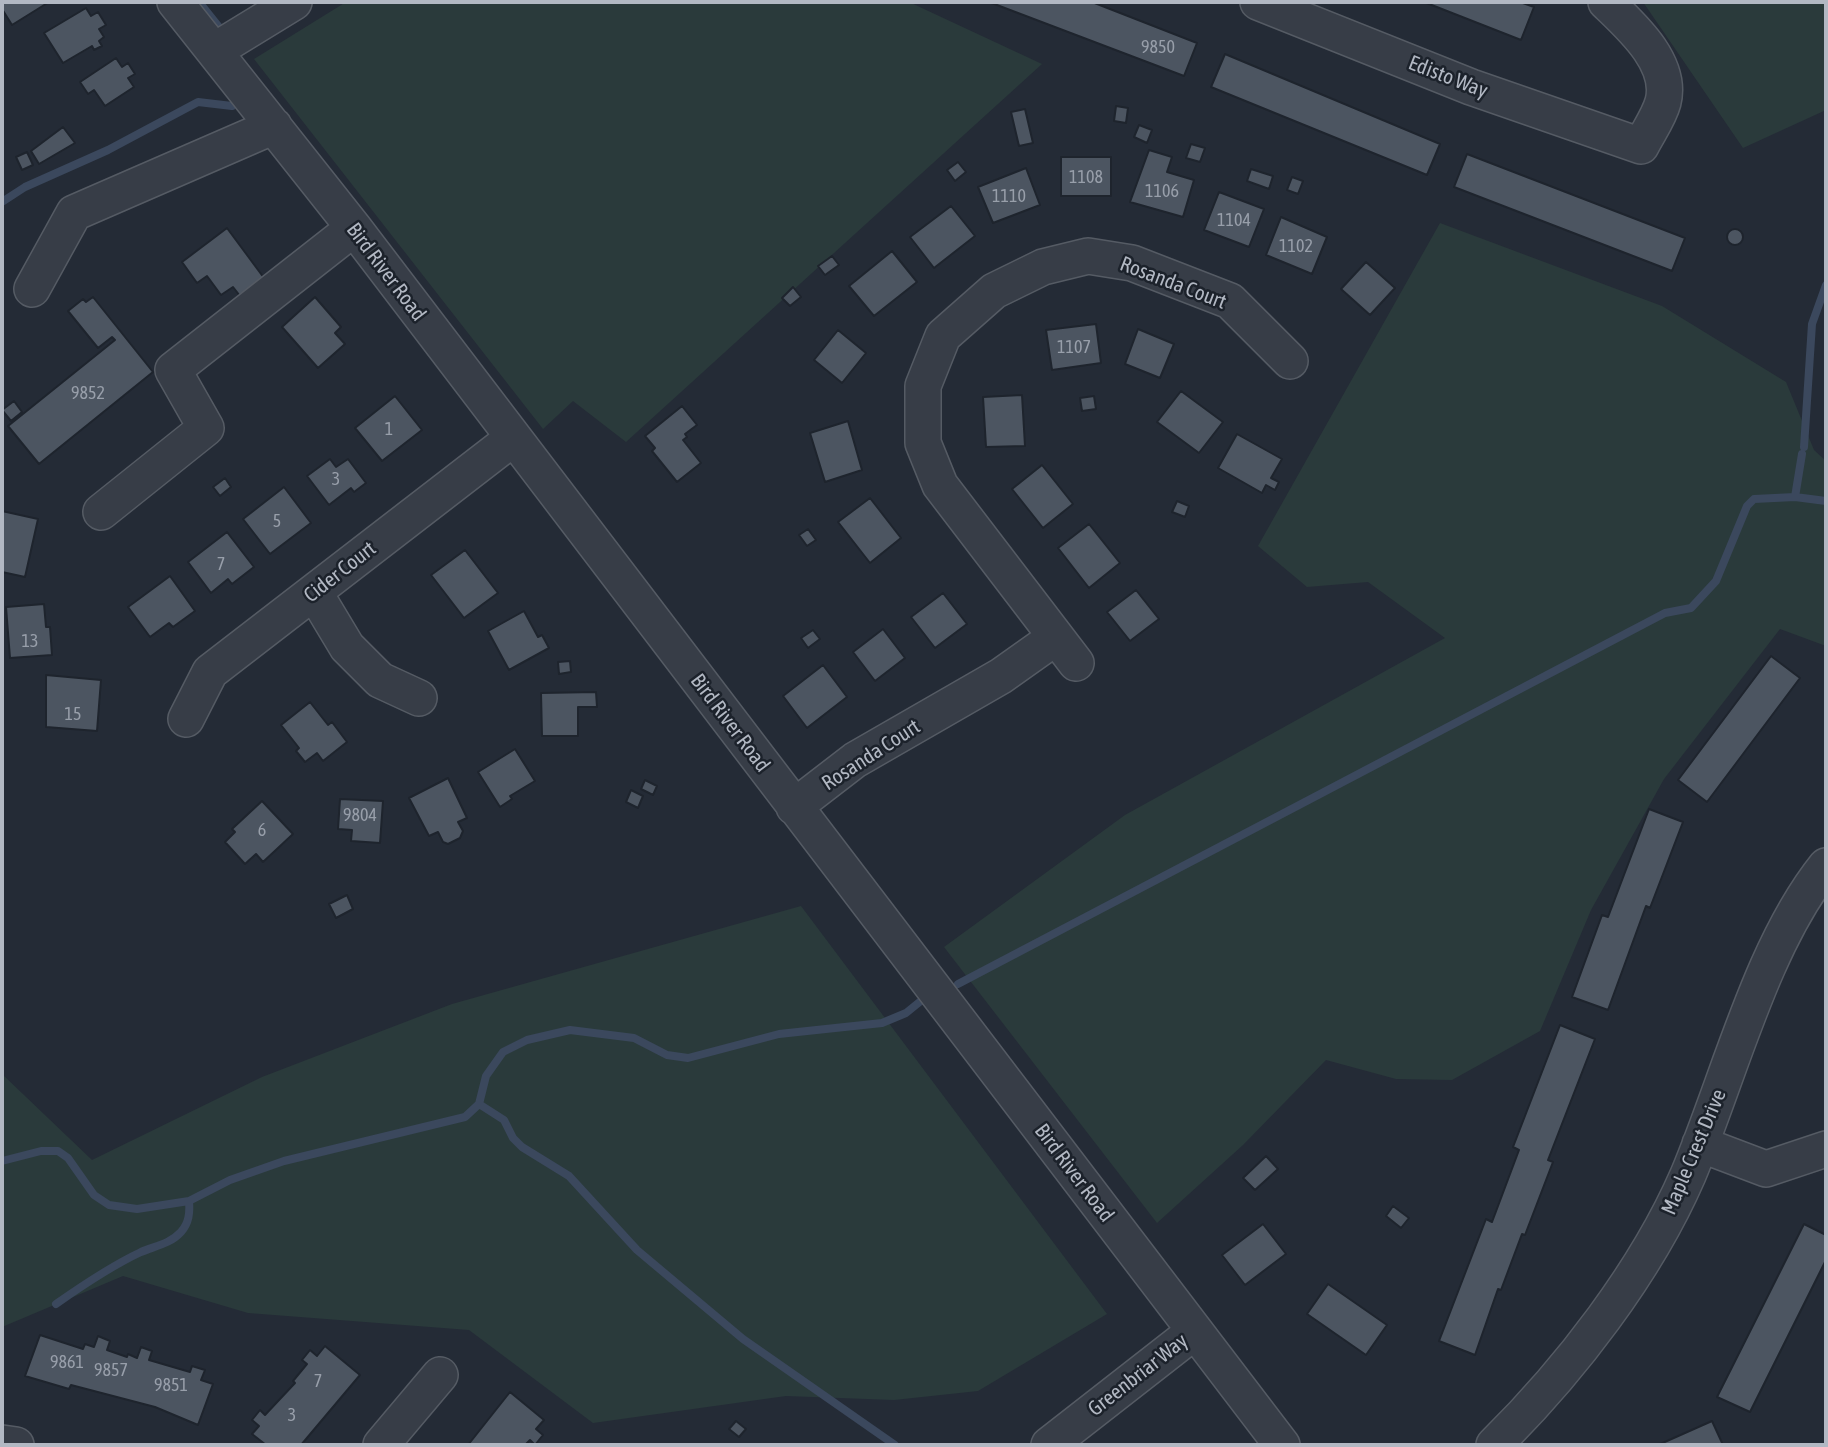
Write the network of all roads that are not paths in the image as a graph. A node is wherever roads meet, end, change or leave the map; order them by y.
1 (175, 2) edge
2 (294, 2) edge
3 (1258, 2) edge
4 (1606, 2) edge
5 (257, 13) edge
6 (214, 51) junction
7 (274, 126) junction
8 (354, 228) junction
9 (32, 289) dead end
10 (1290, 361) dead end
11 (512, 439) junction
12 (101, 512) dead end
13 (314, 592) junction
14 (419, 698) dead end
15 (186, 719) dead end
16 (794, 807) junction
17 (1826, 866) edge
18 (1700, 1144) junction
19 (1826, 1150) edge
20 (1195, 1331) junction
21 (440, 1375) dead end
22 (2, 1443) edge
23 (16, 1445) edge
24 (381, 1445) edge
25 (1049, 1445) edge
26 (1282, 1445) edge
27 (1494, 1445) edge

1 - 6 street, Bird River Road
2 - 5 street
3 - 4 street, Edisto Way
5 - 6 street
6 - 7 street, Bird River Road
7 - 8 street, Bird River Road
7 - 9 street
8 - 11 street, Bird River Road
8 - 12 street
10 - 16 street, Rosanda Court
11 - 13 street, Cider Court
11 - 16 street, Bird River Road
13 - 14 street
13 - 15 street, Cider Court
16 - 20 street, Bird River Road
17 - 18 street, Maple Crest Drive
18 - 19 street
18 - 27 street, Maple Crest Drive
20 - 25 street, Greenbriar Way
20 - 26 street, Bird River Road
21 - 24 street
22 - 23 street

